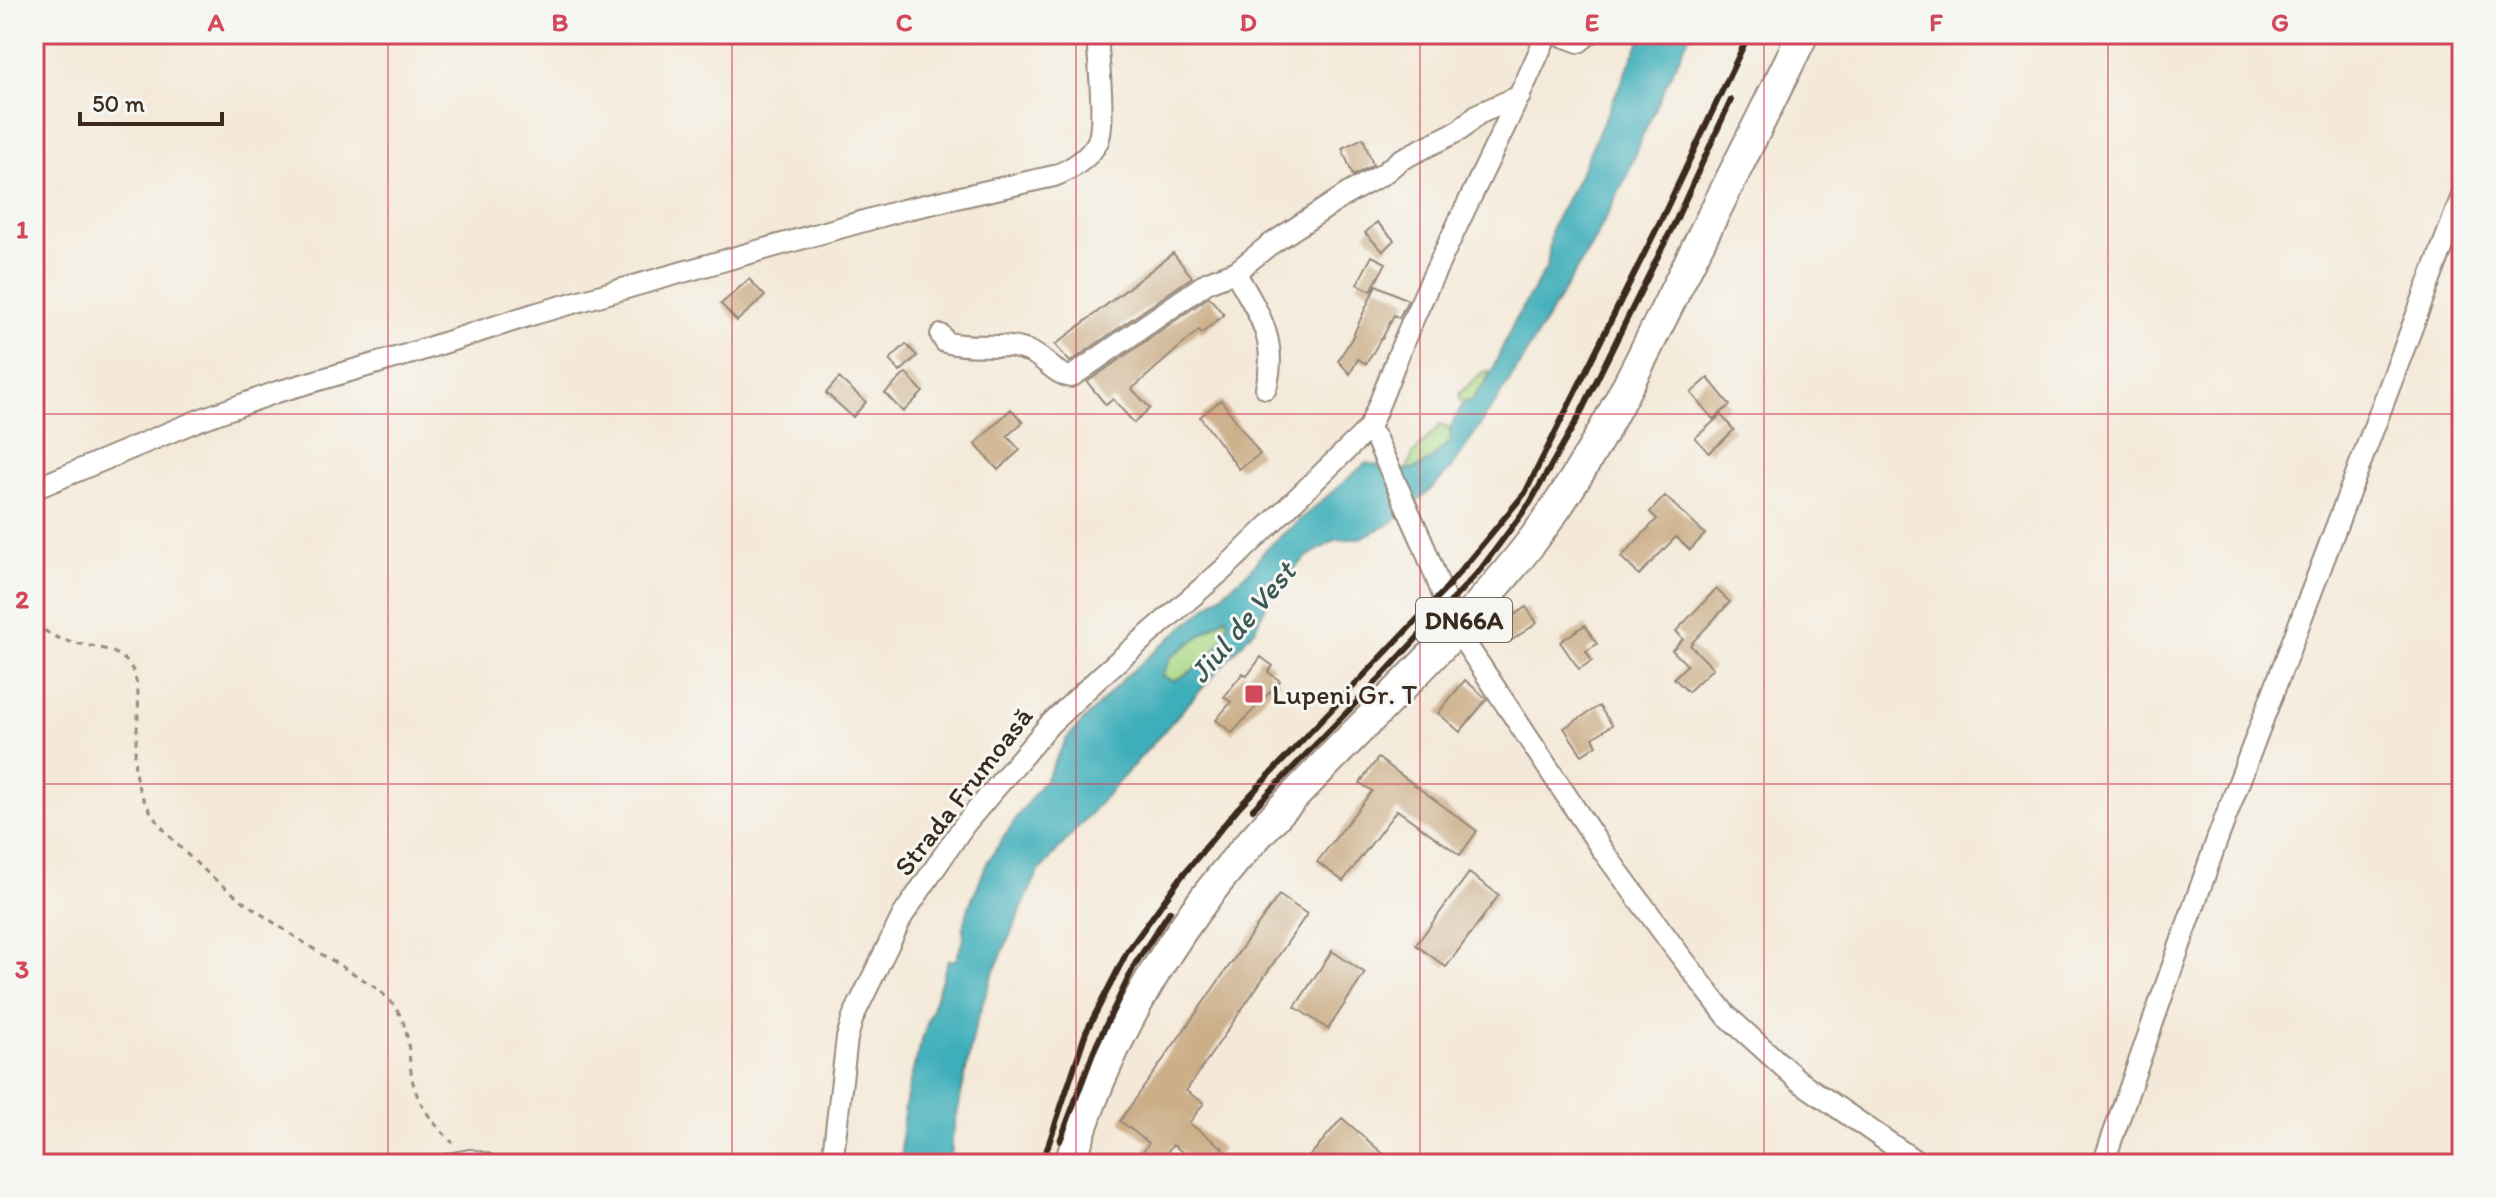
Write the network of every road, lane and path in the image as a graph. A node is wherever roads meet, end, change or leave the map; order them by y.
1 (1097, 34) edge
2 (1547, 34) edge
3 (1557, 34) edge
4 (1589, 34) edge
5 (1803, 34) edge
6 (1520, 96) junction
7 (2462, 196) edge
8 (1235, 272) junction
9 (941, 335) dead end
10 (1266, 388) dead end
11 (1372, 434) junction
12 (34, 489) edge
13 (34, 624) edge
14 (1456, 629) junction
15 (478, 1162) edge
16 (448, 1164) edge
17 (832, 1164) edge
18 (1070, 1164) edge
19 (1920, 1164) edge
20 (2103, 1164) edge

1 - 12 street
2 - 6 street
3 - 4 street
5 - 14 main road, DN66A
6 - 8 street
6 - 11 street
7 - 20 street
8 - 9 street
8 - 10 street
11 - 14 street
11 - 17 street, Strada Frumoasă
13 - 15 path
14 - 18 main road, DN66A
14 - 19 street
15 - 16 street

